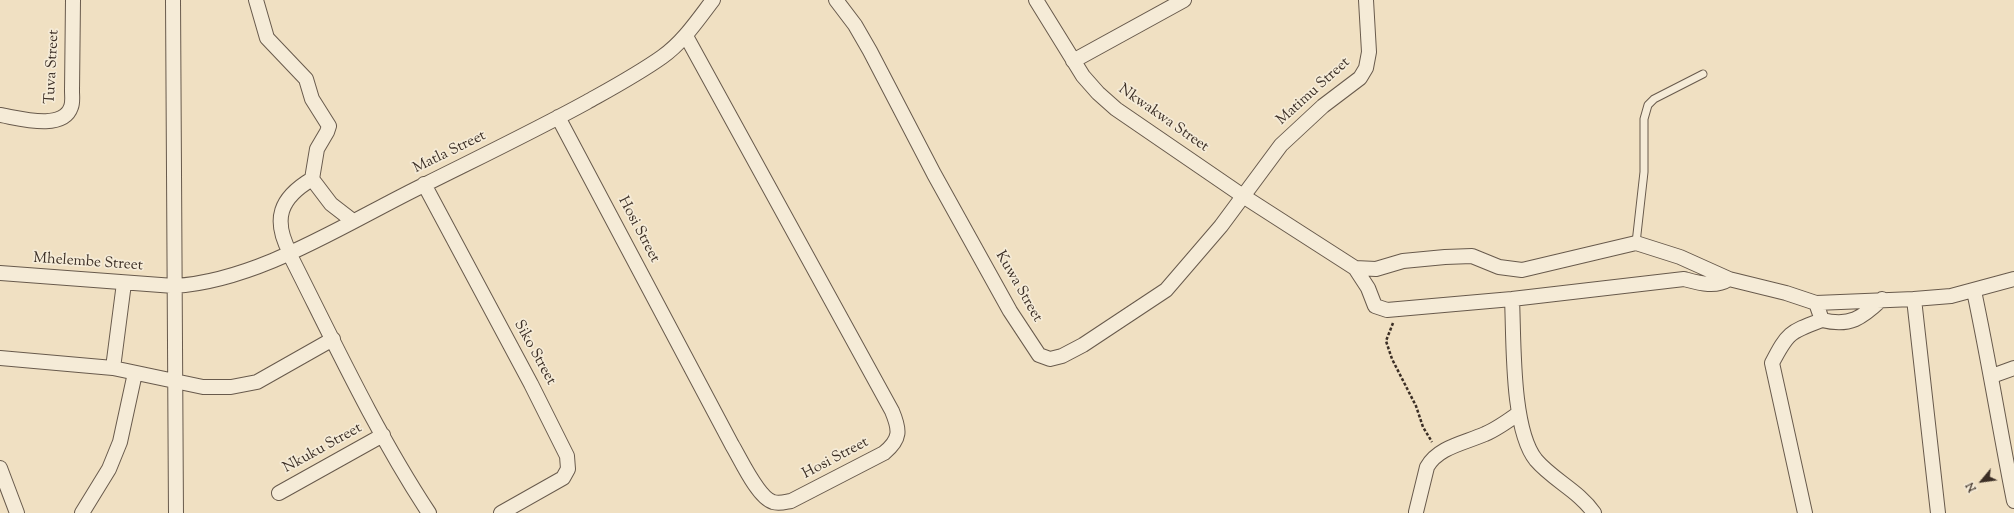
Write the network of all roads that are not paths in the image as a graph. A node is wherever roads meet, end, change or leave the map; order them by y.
1 (73, 0) edge
2 (173, 0) edge
3 (256, 0) edge
4 (713, 0) edge
5 (836, 0) edge
6 (1036, 0) edge
7 (1184, 0) edge
8 (1366, 0) edge
9 (686, 36) junction
10 (1073, 61) junction
11 (1703, 74) dead end
12 (0, 115) edge
13 (558, 117) junction
14 (312, 179) junction
15 (424, 184) junction
16 (1243, 196) junction
17 (353, 221) junction
18 (1636, 243) junction
19 (289, 253) junction
20 (1355, 268) junction
21 (0, 273) edge
22 (1729, 279) junction
23 (2014, 279) edge
24 (124, 283) junction
25 (174, 286) junction
26 (1974, 290) junction
27 (1518, 298) junction
28 (1882, 299) junction
29 (1914, 299) junction
30 (1816, 303) junction
31 (1822, 320) junction
32 (332, 339) junction
33 (0, 358) edge
34 (113, 368) junction
35 (2014, 368) edge
36 (135, 373) junction
37 (1992, 376) junction
38 (175, 381) junction
39 (1519, 413) junction
40 (383, 435) junction
41 (0, 468) edge
42 (279, 493) dead end
43 (2013, 494) edge
44 (17, 513) edge
45 (82, 513) edge
46 (176, 513) edge
47 (429, 513) edge
48 (501, 513) edge
49 (1414, 513) edge
50 (1594, 513) edge
51 (1804, 513) edge
52 (1938, 513) edge

1 - 12 street, Tuva Street
2 - 25 street
3 - 14 street
4 - 9 street, Matla Street
5 - 16 street, Kuwa Street
6 - 10 street, Nkwakwa Street
7 - 10 street
8 - 16 street, Matimu Street
9 - 13 street, Matla Street
9 - 13 street, Hosi Street
10 - 16 street, Nkwakwa Street
11 - 18 lane
13 - 15 street, Matla Street
14 - 17 street
14 - 19 street
15 - 17 street, Matla Street
15 - 48 street, Siko Street
16 - 20 street, Nkwakwa Street
17 - 19 street, Matla Street
18 - 20 street
18 - 22 street
19 - 25 street, Matla Street
19 - 32 street
20 - 27 street
21 - 24 street, Mhelembe Street
22 - 27 street
22 - 30 street
23 - 26 street
24 - 25 street, Mhelembe Street
24 - 34 street
25 - 38 street
26 - 29 street
26 - 37 street
27 - 39 street
28 - 29 street
28 - 30 street
28 - 31 street
29 - 52 street
30 - 31 street
31 - 51 street
32 - 38 street
32 - 40 street
33 - 34 street
34 - 36 street
35 - 37 street
36 - 38 street
36 - 45 street
37 - 43 street
38 - 46 street
39 - 49 street
39 - 50 street
40 - 42 street, Nkuku Street
40 - 47 street
41 - 44 street

